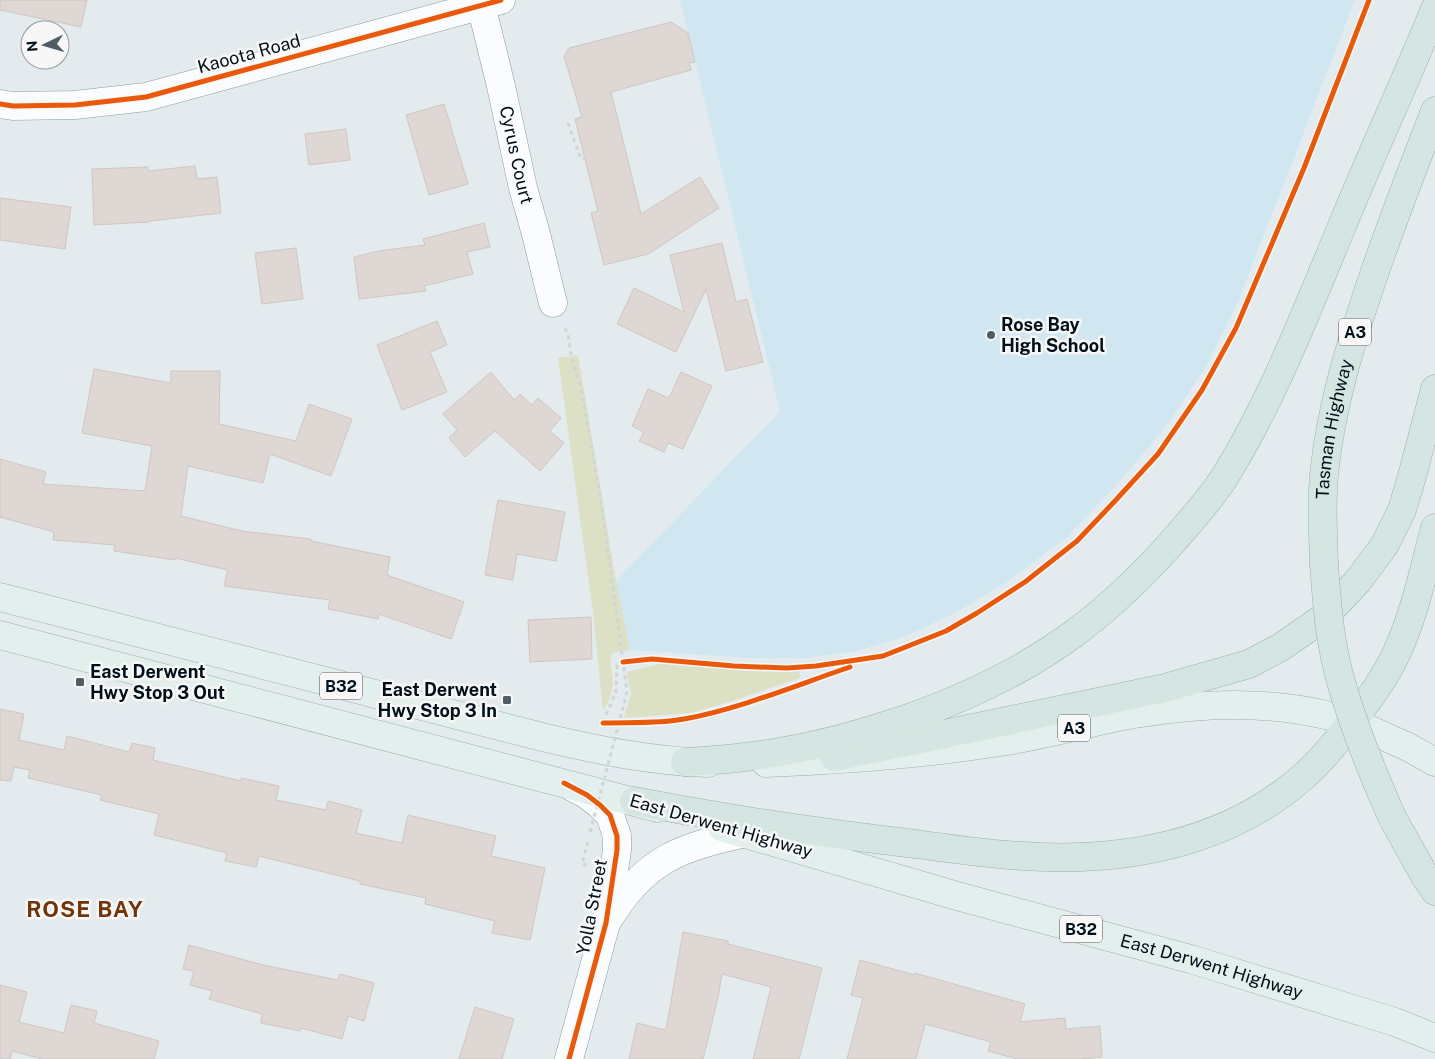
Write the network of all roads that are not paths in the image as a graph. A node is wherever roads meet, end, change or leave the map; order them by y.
1 (475, 4) edge
2 (1435, 9) edge
3 (0, 104) edge
4 (1435, 111) edge
5 (553, 303) road end
6 (1435, 390) edge
7 (1435, 528) edge
8 (0, 597) edge
9 (0, 635) edge
10 (1334, 717) dead end
11 (1366, 728) dead end
12 (813, 761) junction
13 (686, 762) junction
14 (1435, 762) edge
15 (564, 783) junction
16 (634, 801) junction
17 (746, 834) junction
18 (1435, 891) edge
19 (606, 923) junction
20 (1435, 1038) edge
21 (569, 1059) edge

1 - 3 street, Kaoota Road
1 - 5 street, Cyrus Court
2 - 13 highway
4 - 18 highway, Tasman Highway / A3, bridge
6 - 12 highway, A3
7 - 16 highway, B32
8 - 13 main road, B32
9 - 15 main road, East Derwent Highway / B32
10 - 12 main road, A3
11 - 14 main road
12 - 13 main road, B32
15 - 16 main road, East Derwent Highway / B32
15 - 19 street, Yolla Street
16 - 17 main road, East Derwent Highway / B32
17 - 19 street, Yolla Street
17 - 20 main road, East Derwent Highway / B32
19 - 21 street, Yolla Street

